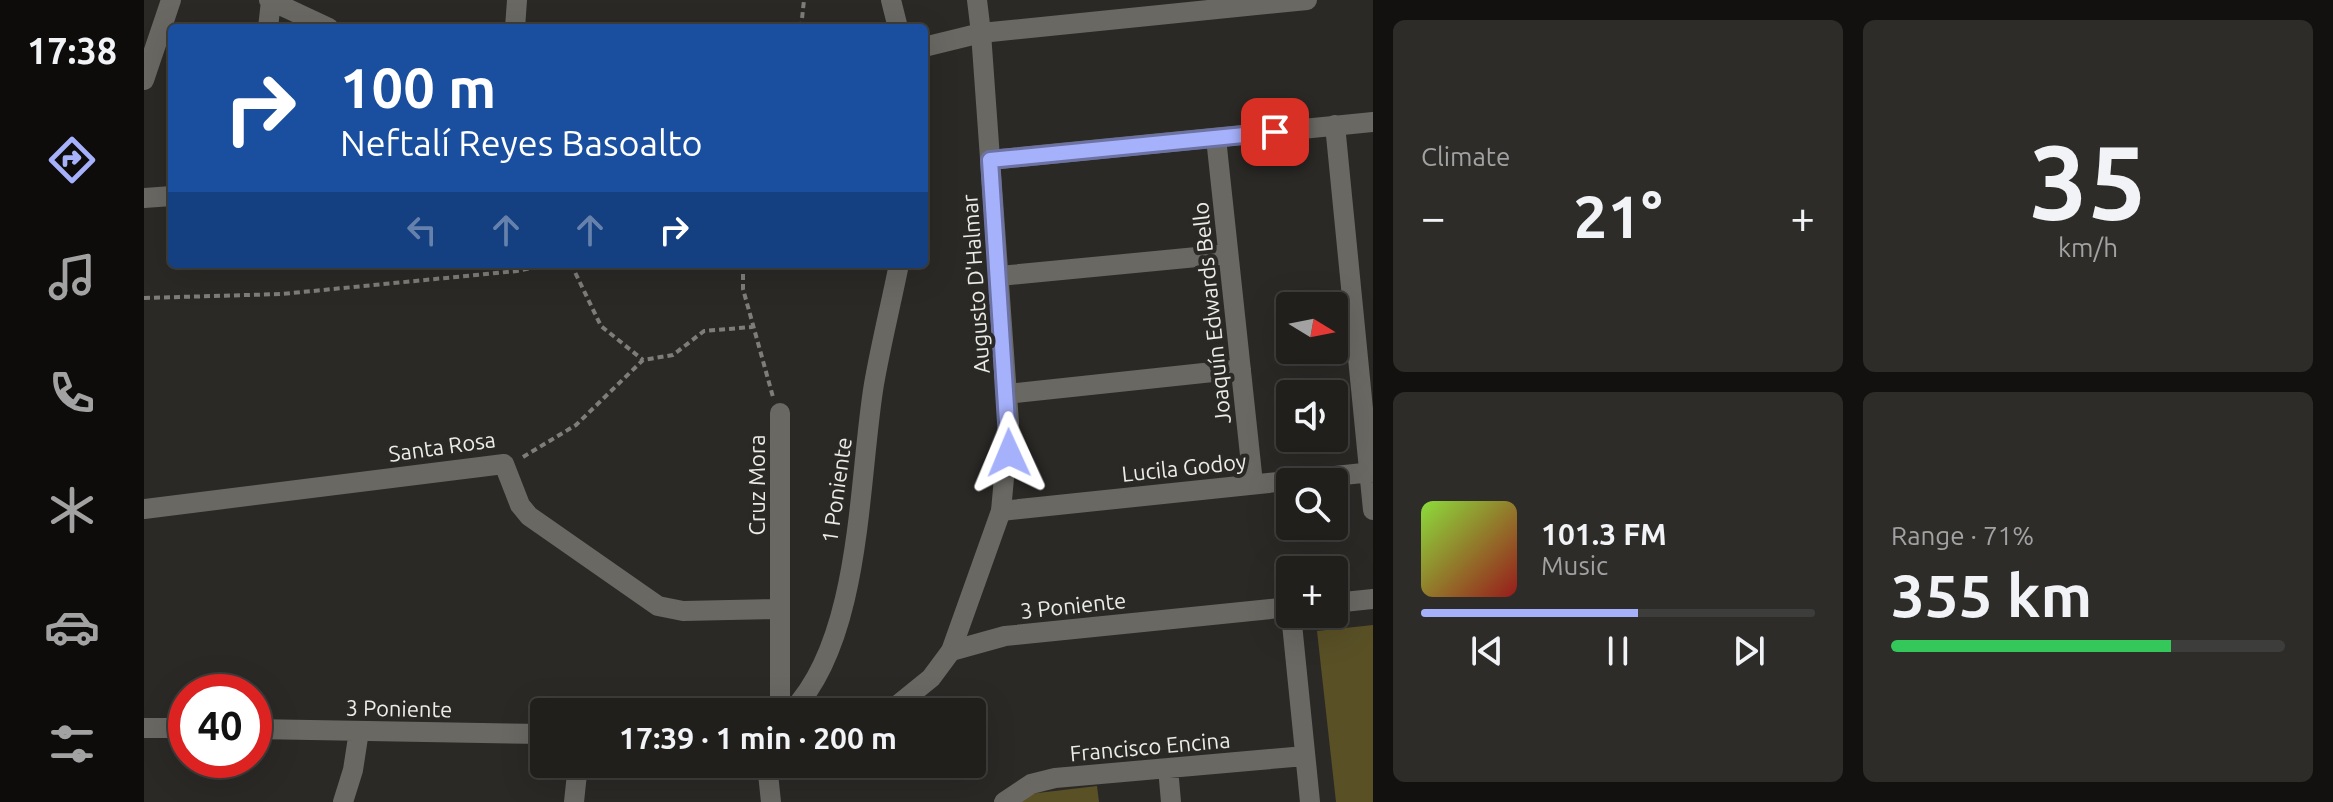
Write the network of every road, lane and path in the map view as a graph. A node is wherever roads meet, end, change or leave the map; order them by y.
1 (171, 0) edge
2 (270, 0) edge
3 (517, 0) edge
4 (804, 0) edge
5 (891, 0) edge
6 (977, 0) edge
7 (1307, 0) edge
8 (1208, 5) edge
9 (268, 24) edge
10 (321, 24) edge
11 (515, 24) edge
12 (801, 24) edge
13 (897, 24) edge
14 (981, 33) junction
15 (928, 46) edge
16 (144, 80) edge
17 (1373, 122) edge
18 (1335, 125) junction
19 (1216, 138) junction
20 (990, 160) junction
21 (168, 196) edge
22 (144, 198) edge
23 (1228, 254) junction
24 (531, 268) edge
25 (573, 268) edge
26 (743, 268) edge
27 (898, 268) edge
28 (999, 276) junction
29 (144, 298) edge
30 (752, 327) junction
31 (643, 360) junction
32 (1241, 369) junction
33 (1007, 394) junction
34 (780, 413) joint
35 (504, 464) junction
36 (1371, 472) edge
37 (1253, 483) junction
38 (144, 509) edge
39 (1373, 510) edge
40 (1001, 511) junction
41 (1373, 599) edge
42 (1348, 602) edge
43 (1276, 608) edge
44 (780, 609) junction
45 (1292, 628) edge
46 (951, 651) junction
47 (780, 698) edge
48 (801, 698) edge
49 (906, 698) edge
50 (144, 728) edge
51 (168, 728) edge
52 (272, 729) edge
53 (359, 731) junction
54 (530, 734) edge
55 (1305, 756) junction
56 (1168, 768) junction
57 (577, 778) edge
58 (768, 778) edge
59 (343, 802) edge
60 (574, 802) edge
61 (771, 802) edge
62 (1004, 802) edge
63 (1171, 802) edge
64 (1310, 802) edge

1 - 16 street
2 - 9 street
2 - 10 street
3 - 11 street
4 - 12 path
5 - 13 street
6 - 14 street, Augusto D'Halmar
7 - 8 street
8 - 14 street
14 - 15 street
14 - 20 street, Augusto D'Halmar
17 - 18 street
18 - 19 street
18 - 36 street
19 - 20 street
19 - 23 street, Joaquín Edwards Bello
20 - 28 street, Augusto D'Halmar
21 - 22 street
23 - 28 street
23 - 32 street, Joaquín Edwards Bello
24 - 29 path
25 - 31 path
26 - 30 path, Cruz Mora
27 - 48 street, 1 Poniente
28 - 33 street, Augusto D'Halmar
30 - 31 path, Santa Rosa
30 - 34 path, Cruz Mora
31 - 35 path, Santa Rosa
32 - 33 street
32 - 37 street, Joaquín Edwards Bello
33 - 40 street, Augusto D'Halmar
34 - 44 street, Cruz Mora
35 - 38 street, Santa Rosa
35 - 44 street
36 - 37 street, Lucila Godoy
36 - 39 street
37 - 40 street, Lucila Godoy
40 - 46 street, Augusto D'Halmar
41 - 42 street
43 - 46 street, 3 Poniente
44 - 47 street, Cruz Mora
45 - 55 street
46 - 49 street
50 - 51 street
52 - 53 street, 3 Poniente
53 - 54 street, 3 Poniente
53 - 59 street
55 - 56 street, Francisco Encina
55 - 64 street
56 - 62 street, Francisco Encina
56 - 63 street
57 - 60 street
58 - 61 street

